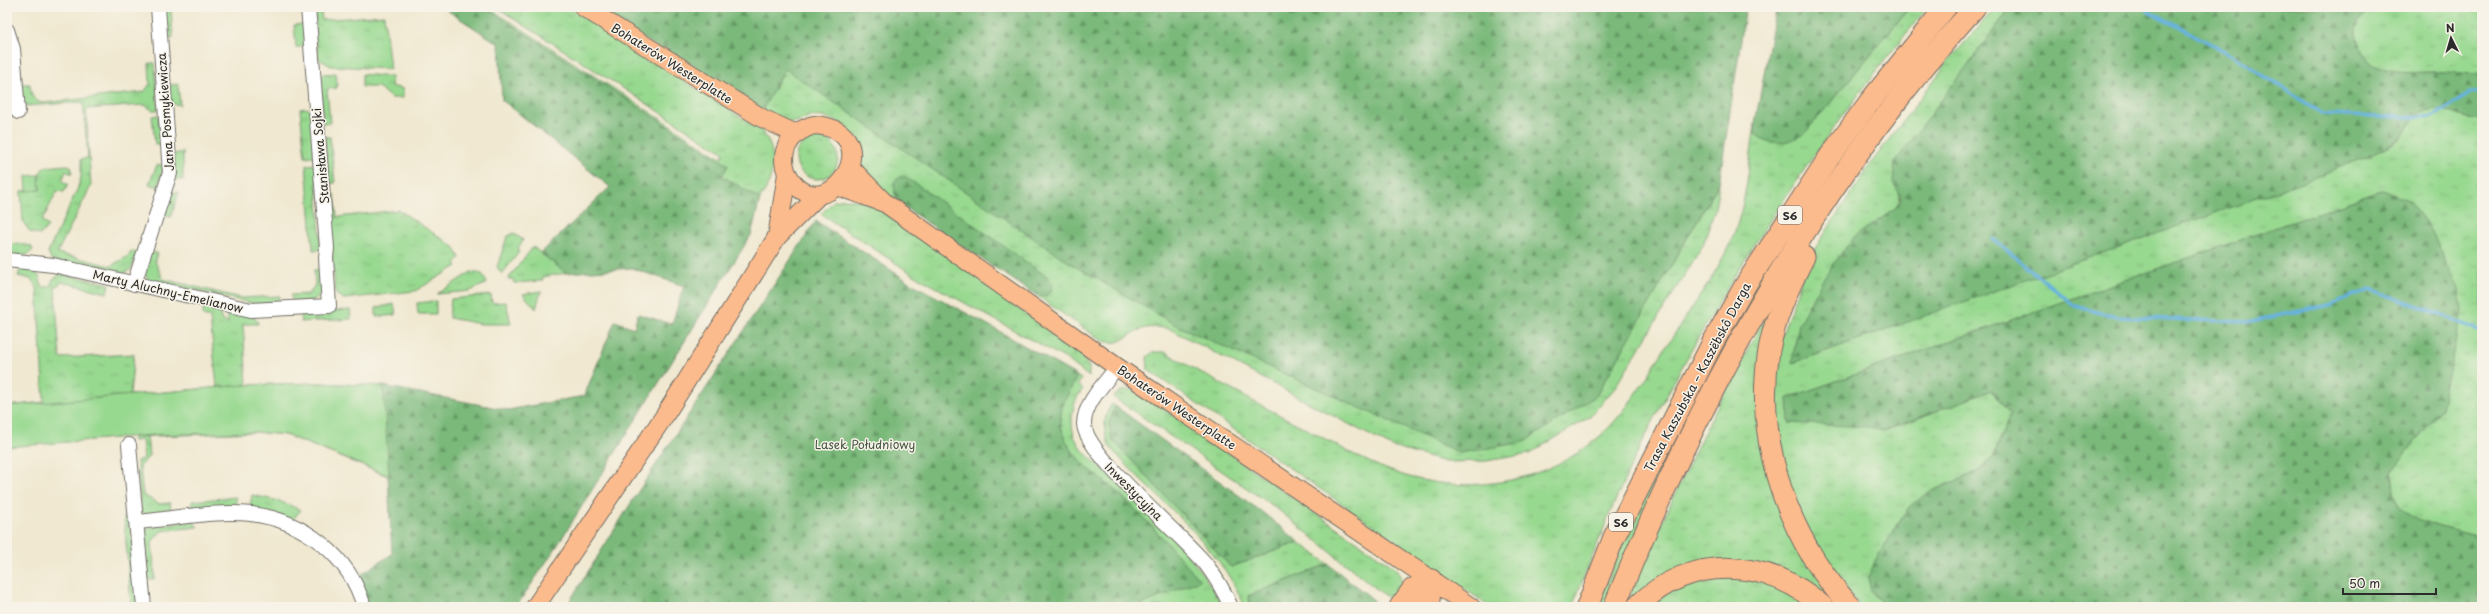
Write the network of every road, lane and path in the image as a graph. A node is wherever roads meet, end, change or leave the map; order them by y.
1 (158, 7) edge
2 (308, 7) edge
3 (583, 7) edge
4 (1946, 7) edge
5 (1975, 7) edge
6 (7, 30) edge
7 (18, 112) dead end
8 (790, 139) junction
9 (850, 167) junction
10 (1848, 168) junction
11 (787, 174) junction
12 (837, 186) junction
13 (819, 195) junction
14 (885, 203) junction
15 (777, 238) junction
16 (7, 260) edge
17 (134, 284) junction
18 (329, 306) joint
19 (1117, 367) junction
20 (129, 445) dead end
21 (136, 522) junction
22 (1431, 580) junction
23 (144, 607) edge
24 (364, 607) edge
25 (535, 607) edge
26 (1231, 607) edge
27 (1400, 607) edge
28 (1424, 607) edge
29 (1471, 607) edge
30 (1586, 607) edge
31 (1614, 607) edge
32 (1637, 607) edge
33 (1823, 607) edge
34 (1851, 607) edge

1 - 17 street, Jana Posmykiewicza
2 - 18 street, Stanisława Sojki
3 - 8 main road, Bohaterów Westerplatte
4 - 30 highway, Trasa Kaszubska – Kaszëbskô Darga / S6
5 - 10 highway, Trasa Kaszubska – Kaszëbskô Darga / S6
6 - 7 street
8 - 9 main road
8 - 11 main road
9 - 12 main road
9 - 14 main road, Bohaterów Westerplatte
10 - 31 highway, Trasa Kaszubska – Kaszëbskô Darga / S6
10 - 34 highway
11 - 13 main road
11 - 15 main road
12 - 13 main road
12 - 14 main road, Bohaterów Westerplatte
13 - 15 main road
14 - 19 main road, Bohaterów Westerplatte
15 - 25 main road
16 - 17 street, Marty Aluchny-Emelianow
17 - 18 street, Marty Aluchny-Emelianow
19 - 22 main road, Bohaterów Westerplatte
19 - 26 street, Inwestycyjna
20 - 21 street
21 - 23 street
21 - 24 street
22 - 27 highway
22 - 28 highway
22 - 29 main road, Bohaterów Westerplatte
32 - 33 highway

